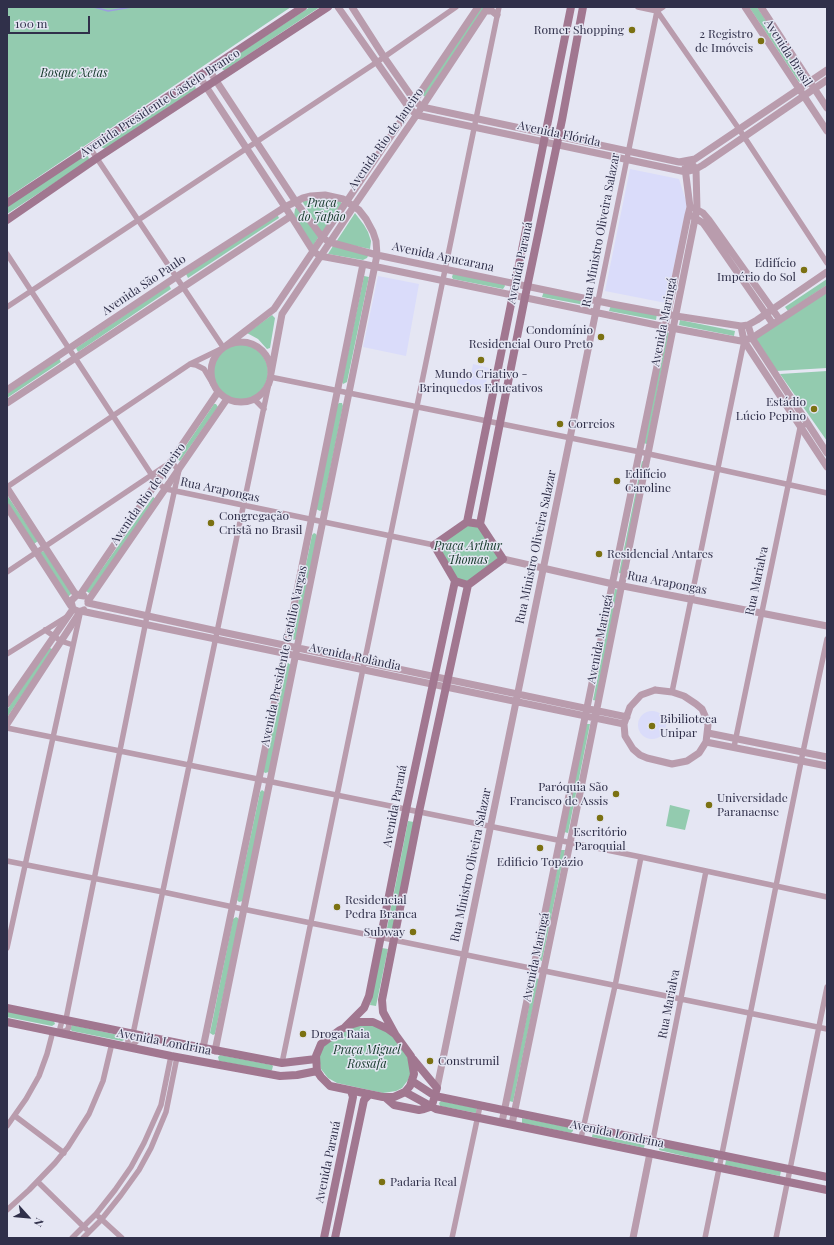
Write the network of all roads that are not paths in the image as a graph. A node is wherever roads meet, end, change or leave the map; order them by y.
1 (303, 7) edge
2 (328, 7) edge
3 (338, 7) edge
4 (352, 7) edge
5 (456, 7) edge
6 (478, 7) edge
7 (499, 7) edge
8 (583, 7) edge
9 (638, 7) edge
10 (663, 7) edge
11 (744, 7) edge
12 (761, 7) edge
13 (487, 9) edge
14 (570, 11) edge
15 (657, 11) junction
16 (497, 15) junction
17 (581, 18) junction
18 (384, 57) junction
19 (377, 62) junction
20 (209, 70) junction
21 (827, 70) edge
22 (198, 76) junction
23 (827, 80) edge
24 (216, 81) junction
25 (810, 82) junction
26 (205, 87) junction
27 (799, 89) junction
28 (814, 89) junction
29 (803, 96) junction
30 (414, 100) junction
31 (422, 107) junction
32 (408, 108) junction
33 (827, 108) edge
34 (417, 115) junction
35 (549, 117) junction
36 (476, 119) junction
37 (562, 120) junction
38 (474, 128) junction
39 (739, 129) junction
40 (827, 132) edge
41 (546, 133) junction
42 (558, 135) junction
43 (744, 136) junction
44 (256, 142) junction
45 (544, 142) junction
46 (557, 144) junction
47 (90, 148) junction
48 (246, 148) junction
49 (629, 151) junction
50 (97, 158) junction
51 (626, 160) junction
52 (692, 161) junction
53 (540, 164) junction
54 (552, 166) junction
55 (696, 169) junction
56 (686, 172) junction
57 (346, 201) junction
58 (296, 202) junction
59 (7, 203) edge
60 (354, 206) junction
61 (285, 207) junction
62 (690, 207) junction
63 (697, 209) junction
64 (291, 216) junction
65 (692, 216) junction
66 (7, 220) edge
67 (137, 220) junction
68 (322, 237) junction
69 (329, 242) junction
70 (313, 251) junction
71 (7, 254) edge
72 (377, 255) junction
73 (320, 256) junction
74 (521, 256) junction
75 (533, 259) junction
76 (827, 263) edge
77 (363, 264) junction
78 (421, 264) junction
79 (375, 266) junction
80 (445, 269) junction
81 (827, 272) edge
82 (418, 275) junction
83 (176, 277) junction
84 (443, 281) junction
85 (515, 284) junction
86 (182, 287) junction
87 (527, 287) junction
88 (827, 289) edge
89 (543, 290) junction
90 (31, 291) junction
91 (512, 295) junction
92 (525, 298) junction
93 (541, 301) junction
94 (598, 301) junction
95 (7, 307) edge
96 (773, 308) junction
97 (274, 309) junction
98 (509, 310) junction
99 (522, 312) junction
100 (596, 313) junction
101 (282, 314) junction
102 (765, 314) junction
103 (668, 315) junction
104 (676, 316) junction
105 (780, 320) junction
106 (773, 324) junction
107 (744, 325) junction
108 (666, 327) junction
109 (673, 328) junction
110 (752, 338) junction
111 (744, 341) junction
112 (223, 347) junction
113 (70, 349) junction
114 (76, 358) junction
115 (190, 364) junction
116 (270, 378) junction
117 (213, 384) junction
118 (7, 390) edge
119 (218, 392) junction
120 (338, 392) junction
121 (348, 394) junction
122 (227, 399) junction
123 (254, 399) junction
124 (7, 403) edge
125 (417, 408) junction
126 (490, 408) junction
127 (264, 409) junction
128 (503, 410) junction
129 (113, 415) junction
130 (487, 422) junction
131 (807, 423) junction
132 (500, 425) junction
133 (800, 428) junction
134 (570, 439) junction
135 (483, 443) junction
136 (496, 445) junction
137 (640, 452) junction
138 (827, 453) edge
139 (648, 454) junction
140 (171, 462) junction
141 (827, 468) edge
142 (718, 469) junction
143 (179, 470) junction
144 (151, 474) junction
145 (157, 483) junction
146 (788, 484) junction
147 (7, 487) edge
148 (166, 489) junction
149 (174, 492) junction
150 (827, 493) edge
151 (243, 506) junction
152 (471, 506) junction
153 (7, 507) edge
154 (483, 507) junction
155 (311, 520) junction
156 (323, 522) junction
157 (467, 522) junction
158 (480, 524) junction
159 (391, 537) junction
160 (434, 545) junction
161 (621, 545) junction
162 (630, 546) junction
163 (45, 547) junction
164 (37, 552) junction
165 (503, 559) junction
166 (543, 568) junction
167 (7, 572) edge
168 (455, 581) junction
169 (613, 584) junction
170 (468, 585) junction
171 (622, 585) junction
172 (78, 595) junction
173 (691, 599) junction
174 (88, 602) junction
175 (76, 611) junction
176 (761, 613) junction
177 (147, 616) junction
178 (145, 625) junction
179 (827, 626) edge
180 (45, 630) junction
181 (216, 635) junction
182 (54, 637) junction
183 (827, 639) edge
184 (61, 641) junction
185 (73, 645) junction
186 (286, 645) junction
187 (297, 647) junction
188 (284, 653) junction
189 (7, 654) edge
190 (295, 656) junction
191 (365, 662) junction
192 (363, 670) junction
193 (433, 680) junction
194 (447, 683) junction
195 (672, 692) junction
196 (516, 698) junction
197 (7, 704) edge
198 (587, 708) junction
199 (597, 710) junction
200 (586, 716) junction
201 (626, 717) junction
202 (595, 718) junction
203 (7, 724) edge
204 (624, 724) junction
205 (7, 728) edge
206 (708, 733) junction
207 (53, 737) junction
208 (735, 739) junction
209 (706, 742) junction
210 (734, 747) junction
211 (119, 751) junction
212 (803, 752) junction
213 (827, 757) edge
214 (801, 760) junction
215 (189, 765) junction
216 (827, 766) edge
217 (260, 779) junction
218 (270, 781) junction
219 (338, 795) junction
220 (406, 810) junction
221 (420, 812) junction
222 (490, 827) junction
223 (560, 841) junction
224 (570, 843) junction
225 (641, 857) junction
226 (7, 861) edge
227 (25, 865) junction
228 (706, 871) junction
229 (94, 878) junction
230 (776, 886) junction
231 (163, 892) junction
232 (827, 897) edge
233 (233, 908) junction
234 (244, 910) junction
235 (311, 924) junction
236 (381, 938) junction
237 (395, 940) junction
238 (7, 948) edge
239 (464, 955) junction
240 (534, 969) junction
241 (544, 971) junction
242 (615, 986) junction
243 (827, 987) edge
244 (681, 1000) junction
245 (7, 1008) edge
246 (750, 1014) junction
247 (66, 1020) junction
248 (7, 1022) edge
249 (523, 1022) junction
250 (533, 1024) junction
251 (344, 1028) junction
252 (818, 1028) junction
253 (827, 1030) edge
254 (53, 1031) junction
255 (63, 1033) junction
256 (207, 1033) junction
257 (133, 1034) junction
258 (219, 1034) junction
259 (395, 1034) junction
260 (112, 1044) junction
261 (183, 1044) junction
262 (130, 1047) junction
263 (203, 1048) junction
264 (215, 1051) junction
265 (174, 1056) junction
266 (411, 1056) junction
267 (316, 1059) junction
268 (206, 1062) junction
269 (282, 1063) junction
270 (317, 1071) junction
271 (412, 1081) junction
272 (351, 1091) junction
273 (405, 1092) junction
274 (436, 1092) junction
275 (369, 1094) junction
276 (386, 1098) junction
277 (161, 1105) junction
278 (168, 1106) junction
279 (430, 1106) junction
280 (480, 1106) junction
281 (504, 1110) junction
282 (515, 1112) junction
283 (15, 1116) junction
284 (477, 1118) junction
285 (502, 1122) junction
286 (512, 1124) junction
287 (7, 1126) edge
288 (583, 1126) junction
289 (345, 1136) junction
290 (356, 1138) junction
291 (580, 1138) junction
292 (653, 1140) junction
293 (64, 1152) junction
294 (650, 1153) junction
295 (722, 1155) junction
296 (719, 1168) junction
297 (789, 1169) junction
298 (827, 1177) edge
299 (787, 1181) junction
300 (38, 1182) junction
301 (827, 1190) edge
302 (7, 1210) edge
303 (96, 1214) junction
304 (101, 1220) junction
305 (326, 1226) junction
306 (84, 1227) junction
307 (337, 1228) junction
308 (89, 1232) junction
309 (72, 1238) edge
310 (83, 1238) edge
311 (122, 1238) edge
312 (324, 1238) edge
313 (335, 1238) edge
314 (452, 1238) edge
315 (633, 1238) edge
316 (705, 1238) edge
317 (776, 1238) edge

1 - 20 main road, Avenida Presidente Castelo Branco
2 - 24 main road, Avenida Presidente Castelo Branco
3 - 19 street, Avenida Flórida
4 - 18 street, Avenida Flórida
5 - 18 street
6 - 30 street, Avenida Rio de Janeiro
7 - 16 street
8 - 17 main road, Avenida Paraná
9 - 15 street
10 - 15 street
11 - 27 street, Avenida Brasil
12 - 25 street, Avenida Brasil
13 - 16 street
13 - 31 street, Avenida Rio de Janeiro
14 - 17 main road
14 - 35 main road, Avenida Paraná
15 - 39 street
15 - 49 street, Rua Ministro Oliveira Salazar
16 - 36 street
17 - 37 main road, Avenida Paraná
18 - 19 street
18 - 30 street, Avenida Flórida
19 - 32 street, Avenida Flórida
19 - 44 street
20 - 22 main road, Avenida Presidente Castelo Branco
20 - 24 street, Avenida Apucarana
21 - 25 street, Avenida Flórida
22 - 26 street
22 - 47 main road, Avenida Presidente Castelo Branco
23 - 28 street, Avenida Flórida
24 - 26 main road, Avenida Presidente Castelo Branco
24 - 44 street, Avenida Apucarana
25 - 27 street, Avenida Flórida
25 - 28 street, Avenida Brasil
26 - 48 street
26 - 50 main road, Avenida Presidente Castelo Branco
27 - 29 street, Avenida Brasil
27 - 39 street, Avenida Flórida
28 - 29 street, Avenida Flórida
28 - 33 street, Avenida Brasil
29 - 40 street, Avenida Brasil
29 - 43 street, Avenida Flórida
30 - 31 street, Avenida Flórida
30 - 32 street, Avenida Rio de Janeiro
31 - 34 street, Avenida Rio de Janeiro
31 - 36 street, Avenida Flórida
32 - 34 street, Avenida Flórida
32 - 57 street, Avenida Rio de Janeiro
34 - 38 street, Avenida Flórida
34 - 60 street, Avenida Rio de Janeiro
35 - 37 main road
35 - 41 main road, Avenida Paraná
36 - 38 street
36 - 41 street, Avenida Flórida
37 - 42 main road, Avenida Paraná
38 - 45 street, Avenida Flórida
38 - 80 street
39 - 43 street
39 - 52 street, Avenida Flórida
41 - 42 street, Avenida Flórida
41 - 45 main road, Avenida Paraná
42 - 46 main road, Avenida Paraná
42 - 49 street, Avenida Flórida
43 - 55 street, Avenida Flórida
43 - 76 street
44 - 48 street
44 - 58 street, Avenida Apucarana
45 - 46 street, Avenida Flórida
45 - 53 main road, Avenida Paraná
46 - 51 street, Avenida Flórida
46 - 54 main road, Avenida Paraná
47 - 50 street
47 - 59 main road, Avenida Presidente Castelo Branco
48 - 61 street
48 - 67 street
49 - 51 street, Rua Ministro Oliveira Salazar
49 - 52 street, Avenida Flórida
50 - 66 main road, Avenida Presidente Castelo Branco
50 - 67 street
51 - 56 street, Avenida Flórida
51 - 94 street, Rua Ministro Oliveira Salazar
52 - 55 street
52 - 56 street
53 - 54 main road
53 - 74 main road, Avenida Paraná
54 - 75 main road, Avenida Paraná
55 - 56 street, Avenida Flórida
55 - 63 street, Avenida Maringá
56 - 62 street, Avenida Maringá
57 - 58 street, Avenida São Paulo
57 - 60 street, Avenida São Paulo
57 - 68 street, Avenida Rio de Janeiro
58 - 61 street, Avenida São Paulo
58 - 64 street
58 - 68 street, Avenida Apucarana
60 - 69 street, Avenida Rio de Janeiro
60 - 72 street, Avenida Presidente Getúlio Vargas
61 - 64 street
61 - 83 street, Avenida São Paulo
62 - 63 street
62 - 65 street, Avenida Maringá
63 - 65 street, Avenida Maringá
63 - 96 street
64 - 70 street
64 - 86 street, Avenida São Paulo
65 - 102 street
65 - 103 street, Avenida Maringá
65 - 104 street, Avenida Maringá
67 - 83 street
67 - 90 street
68 - 69 street, Avenida Apucarana
68 - 70 street, Avenida Rio de Janeiro
69 - 72 street, Avenida Apucarana
69 - 73 street, Avenida Rio de Janeiro
70 - 73 street
70 - 97 street, Avenida Rio de Janeiro
71 - 90 street
72 - 77 street
72 - 78 street, Avenida Apucarana
72 - 79 street, Avenida Presidente Getúlio Vargas
73 - 77 street, Avenida Apucarana
73 - 101 street, Avenida Rio de Janeiro
74 - 75 main road
74 - 85 main road, Avenida Paraná
75 - 87 main road, Avenida Paraná
77 - 79 street, Avenida Apucarana
77 - 120 street, Avenida Presidente Getúlio Vargas
78 - 80 street, Avenida Apucarana
78 - 82 street
79 - 82 street, Avenida Apucarana
79 - 121 street, Avenida Presidente Getúlio Vargas
80 - 84 street
80 - 85 street, Avenida Apucarana
81 - 96 street
82 - 84 street, Avenida Apucarana
83 - 86 street
83 - 113 street, Avenida São Paulo
84 - 91 street, Avenida Apucarana
84 - 125 street
85 - 87 street, Avenida Apucarana
85 - 91 main road, Avenida Paraná
86 - 112 street
86 - 114 street, Avenida São Paulo
87 - 89 street, Avenida Apucarana
87 - 92 main road, Avenida Paraná
88 - 105 street
89 - 93 street
89 - 94 street, Avenida Apucarana
90 - 95 street
90 - 113 street
91 - 92 street, Avenida Apucarana
91 - 98 main road, Avenida Paraná
92 - 93 street, Avenida Apucarana
92 - 99 main road, Avenida Paraná
93 - 100 street, Avenida Apucarana
94 - 100 street, Rua Ministro Oliveira Salazar
94 - 103 street, Avenida Apucarana
96 - 102 street
96 - 105 street
97 - 101 street
97 - 112 street, Avenida Rio de Janeiro
98 - 99 main road
98 - 126 main road, Avenida Paraná
99 - 128 main road, Avenida Paraná
100 - 108 street, Avenida Apucarana
100 - 134 street, Rua Ministro Oliveira Salazar
101 - 116 street, Avenida Rio de Janeiro
102 - 106 street
102 - 107 street
103 - 104 street, Avenida Apucarana
103 - 108 street, Avenida Maringá
104 - 107 street, Avenida Apucarana
104 - 109 street, Avenida Maringá
105 - 106 street
106 - 110 street
107 - 110 street
107 - 111 street
108 - 109 street, Avenida Apucarana
108 - 137 street, Avenida Maringá
109 - 111 street, Avenida Apucarana
109 - 139 street, Avenida Maringá
110 - 111 street
110 - 131 street
111 - 133 street
111 - 142 street
112 - 115 street
112 - 116 street
112 - 117 street
113 - 114 street
113 - 118 street, Avenida São Paulo
114 - 124 street, Avenida São Paulo
114 - 129 street
115 - 117 street
115 - 129 street
116 - 120 street
116 - 123 street
116 - 127 street
117 - 119 street
119 - 122 street
119 - 140 street, Avenida Rio de Janeiro
120 - 121 street
120 - 155 street, Avenida Presidente Getúlio Vargas
121 - 125 street
121 - 156 street, Avenida Presidente Getúlio Vargas
122 - 123 street
122 - 143 street, Avenida Rio de Janeiro
123 - 127 street
125 - 130 street
125 - 159 street
126 - 128 main road
126 - 130 main road, Avenida Paraná
127 - 151 street
128 - 132 main road, Avenida Paraná
129 - 144 street
129 - 147 street
130 - 132 street
130 - 135 main road, Avenida Paraná
131 - 133 street
131 - 138 street
132 - 134 street
132 - 136 main road, Avenida Paraná
133 - 141 street
133 - 146 street, Rua Marialva
134 - 137 street
134 - 166 street, Rua Ministro Oliveira Salazar
135 - 136 main road
135 - 152 main road, Avenida Paraná
136 - 154 main road, Avenida Paraná
137 - 139 street
137 - 161 street, Avenida Maringá
139 - 142 street
139 - 162 street, Avenida Maringá
140 - 143 street
140 - 144 street
140 - 145 street, Avenida Rio de Janeiro
142 - 146 street
142 - 173 street
143 - 148 street, Avenida Rio de Janeiro
143 - 149 street
144 - 145 street
144 - 163 street
145 - 148 street, Rua Arapongas
145 - 172 street, Avenida Rio de Janeiro
146 - 150 street
146 - 176 street, Rua Marialva
147 - 163 street
148 - 149 street, Rua Arapongas
148 - 174 street, Avenida Rio de Janeiro
149 - 151 street, Rua Arapongas
149 - 177 street
151 - 155 street, Rua Arapongas
151 - 181 street
152 - 154 main road
152 - 157 main road, Avenida Paraná
153 - 164 street
154 - 158 main road, Avenida Paraná
155 - 156 street, Rua Arapongas
155 - 186 street, Avenida Presidente Getúlio Vargas
156 - 159 street, Rua Arapongas
156 - 187 street, Avenida Presidente Getúlio Vargas
157 - 158 main road
157 - 160 main road
158 - 165 main road
159 - 160 street, Rua Arapongas
159 - 191 street
160 - 168 main road
161 - 162 street
161 - 169 street, Avenida Maringá
162 - 171 street, Avenida Maringá
163 - 164 street
163 - 172 street
164 - 167 street
164 - 175 street
165 - 166 street, Rua Arapongas
165 - 170 main road
166 - 169 street, Rua Arapongas
166 - 196 street, Rua Ministro Oliveira Salazar
168 - 170 main road
168 - 193 main road, Avenida Paraná
169 - 171 street, Rua Arapongas
169 - 198 street, Avenida Maringá
170 - 194 main road, Avenida Paraná
171 - 173 street, Rua Arapongas
171 - 199 street, Avenida Maringá
172 - 174 street
172 - 175 street
173 - 176 street, Rua Arapongas
173 - 195 street
174 - 175 street
174 - 177 street, Avenida Rolândia
175 - 178 street, Avenida Rolândia
175 - 180 street
175 - 182 street
175 - 184 street
175 - 185 street
176 - 179 street, Rua Arapongas
176 - 208 street, Rua Marialva
177 - 178 street
177 - 181 street, Avenida Rolândia
178 - 181 street, Avenida Rolândia
178 - 211 street
180 - 182 street
180 - 189 street
181 - 186 street, Avenida Rolândia
181 - 188 street, Avenida Rolândia
181 - 215 street
182 - 184 street
182 - 197 street
183 - 212 street
184 - 185 street
184 - 203 street
185 - 207 street
186 - 187 street, Avenida Rolândia
186 - 188 street, Avenida Presidente Getúlio Vargas
187 - 190 street, Avenida Presidente Getúlio Vargas
187 - 191 street, Avenida Rolândia
188 - 190 street, Avenida Rolândia
188 - 217 street, Avenida Presidente Getúlio Vargas
190 - 192 street, Avenida Rolândia
190 - 218 street, Avenida Presidente Getúlio Vargas
191 - 192 street
191 - 193 street, Avenida Rolândia
192 - 193 street, Avenida Rolândia
192 - 219 street
193 - 194 street, Avenida Rolândia
193 - 220 main road, Avenida Paraná
194 - 196 street, Avenida Rolândia
194 - 221 main road, Avenida Paraná
195 - 201 street
195 - 206 street
196 - 198 street, Avenida Rolândia
196 - 200 street, Avenida Rolândia
196 - 222 street, Rua Ministro Oliveira Salazar
198 - 199 street, Avenida Rolândia
198 - 200 street, Avenida Maringá
199 - 201 street, Avenida Rolândia
199 - 202 street, Avenida Maringá
200 - 202 street, Avenida Rolândia
200 - 223 street, Avenida Maringá
201 - 204 street
202 - 204 street, Avenida Rolândia
202 - 224 street, Avenida Maringá
204 - 209 street
205 - 207 street
206 - 208 street
206 - 209 street
207 - 211 street
207 - 227 street
208 - 210 street, Rua Marialva
208 - 212 street
209 - 210 street
210 - 214 street
211 - 215 street
211 - 229 street
212 - 213 street
212 - 214 street
214 - 216 street
214 - 230 street
215 - 217 street
215 - 231 street
217 - 218 street
217 - 233 street, Avenida Presidente Getúlio Vargas
218 - 219 street
218 - 234 street, Avenida Presidente Getúlio Vargas
219 - 220 street
219 - 235 street
220 - 221 street
220 - 236 main road, Avenida Paraná
221 - 222 street
221 - 237 main road, Avenida Paraná
222 - 223 street
222 - 239 street, Rua Ministro Oliveira Salazar
223 - 224 street
223 - 240 street, Avenida Maringá
224 - 225 street
224 - 241 street, Avenida Maringá
225 - 228 street
225 - 242 street
226 - 227 street
227 - 229 street
227 - 238 street
228 - 230 street
228 - 244 street, Rua Marialva
229 - 231 street
229 - 247 street
230 - 232 street
230 - 246 street
231 - 233 street
231 - 257 street
233 - 234 street
233 - 256 street, Avenida Presidente Getúlio Vargas
234 - 235 street
234 - 258 street, Avenida Presidente Getúlio Vargas
235 - 236 street
235 - 269 street
236 - 237 street
236 - 251 main road, Avenida Paraná
237 - 239 street
237 - 259 main road, Avenida Paraná
239 - 240 street
239 - 274 street, Rua Ministro Oliveira Salazar
240 - 241 street
240 - 249 street, Avenida Maringá
241 - 242 street
241 - 250 street, Avenida Maringá
242 - 244 street
242 - 288 street
243 - 252 street
244 - 246 street
244 - 292 street, Rua Marialva
245 - 247 main road, Avenida Londrina
246 - 252 street
246 - 295 street
247 - 255 street
247 - 257 main road, Avenida Londrina
248 - 254 main road, Avenida Londrina
249 - 250 street
249 - 281 street, Avenida Maringá
250 - 282 street, Avenida Maringá
251 - 259 main road
251 - 267 main road
252 - 253 street
252 - 297 street
254 - 255 main road, Avenida Londrina
254 - 283 street
255 - 260 main road, Avenida Londrina
256 - 258 street
256 - 263 street, Avenida Presidente Getúlio Vargas
257 - 261 main road, Avenida Londrina
257 - 262 street
258 - 264 street, Avenida Presidente Getúlio Vargas
259 - 266 main road
260 - 262 main road, Avenida Londrina
260 - 293 street
261 - 263 main road, Avenida Londrina
261 - 265 main road
262 - 265 main road, Avenida Londrina
263 - 264 main road, Avenida Londrina
264 - 268 main road
264 - 269 main road, Avenida Londrina
265 - 268 main road, Avenida Londrina
265 - 277 street
265 - 278 street
266 - 271 main road
266 - 274 main road
267 - 269 main road, Avenida Londrina
267 - 270 main road
268 - 270 main road, Avenida Londrina
270 - 272 main road
271 - 273 main road
271 - 274 main road, Avenida Londrina
272 - 275 main road
272 - 289 main road, Avenida Paraná
273 - 276 main road
273 - 279 main road, Avenida Londrina
274 - 279 main road
274 - 280 main road, Avenida Londrina
275 - 276 main road
275 - 290 main road, Avenida Paraná
276 - 279 main road
277 - 278 street
277 - 303 street
278 - 304 street
279 - 284 main road, Avenida Londrina
280 - 281 main road, Avenida Londrina
280 - 284 street
281 - 282 main road, Avenida Londrina
281 - 285 street, Avenida Maringá
282 - 286 street, Avenida Maringá
282 - 288 main road, Avenida Londrina
283 - 287 street
283 - 293 street
284 - 285 main road, Avenida Londrina
284 - 314 street
285 - 286 main road, Avenida Londrina
286 - 291 main road, Avenida Londrina
288 - 291 street
288 - 292 main road, Avenida Londrina
289 - 290 main road
289 - 305 main road, Avenida Paraná
290 - 307 main road, Avenida Paraná
291 - 294 main road, Avenida Londrina
292 - 294 main road
292 - 295 main road, Avenida Londrina
293 - 300 street
294 - 296 main road, Avenida Londrina
294 - 315 street
295 - 296 street
295 - 297 main road, Avenida Londrina
296 - 299 main road, Avenida Londrina
296 - 316 street
297 - 298 main road, Avenida Londrina
297 - 299 street
299 - 301 main road, Avenida Londrina
299 - 317 street
300 - 302 street
300 - 306 street
303 - 304 street
303 - 306 street
304 - 308 street
304 - 311 street
305 - 307 main road
305 - 312 main road, Avenida Paraná
306 - 308 street
306 - 309 street
307 - 313 main road, Avenida Paraná
308 - 310 street

